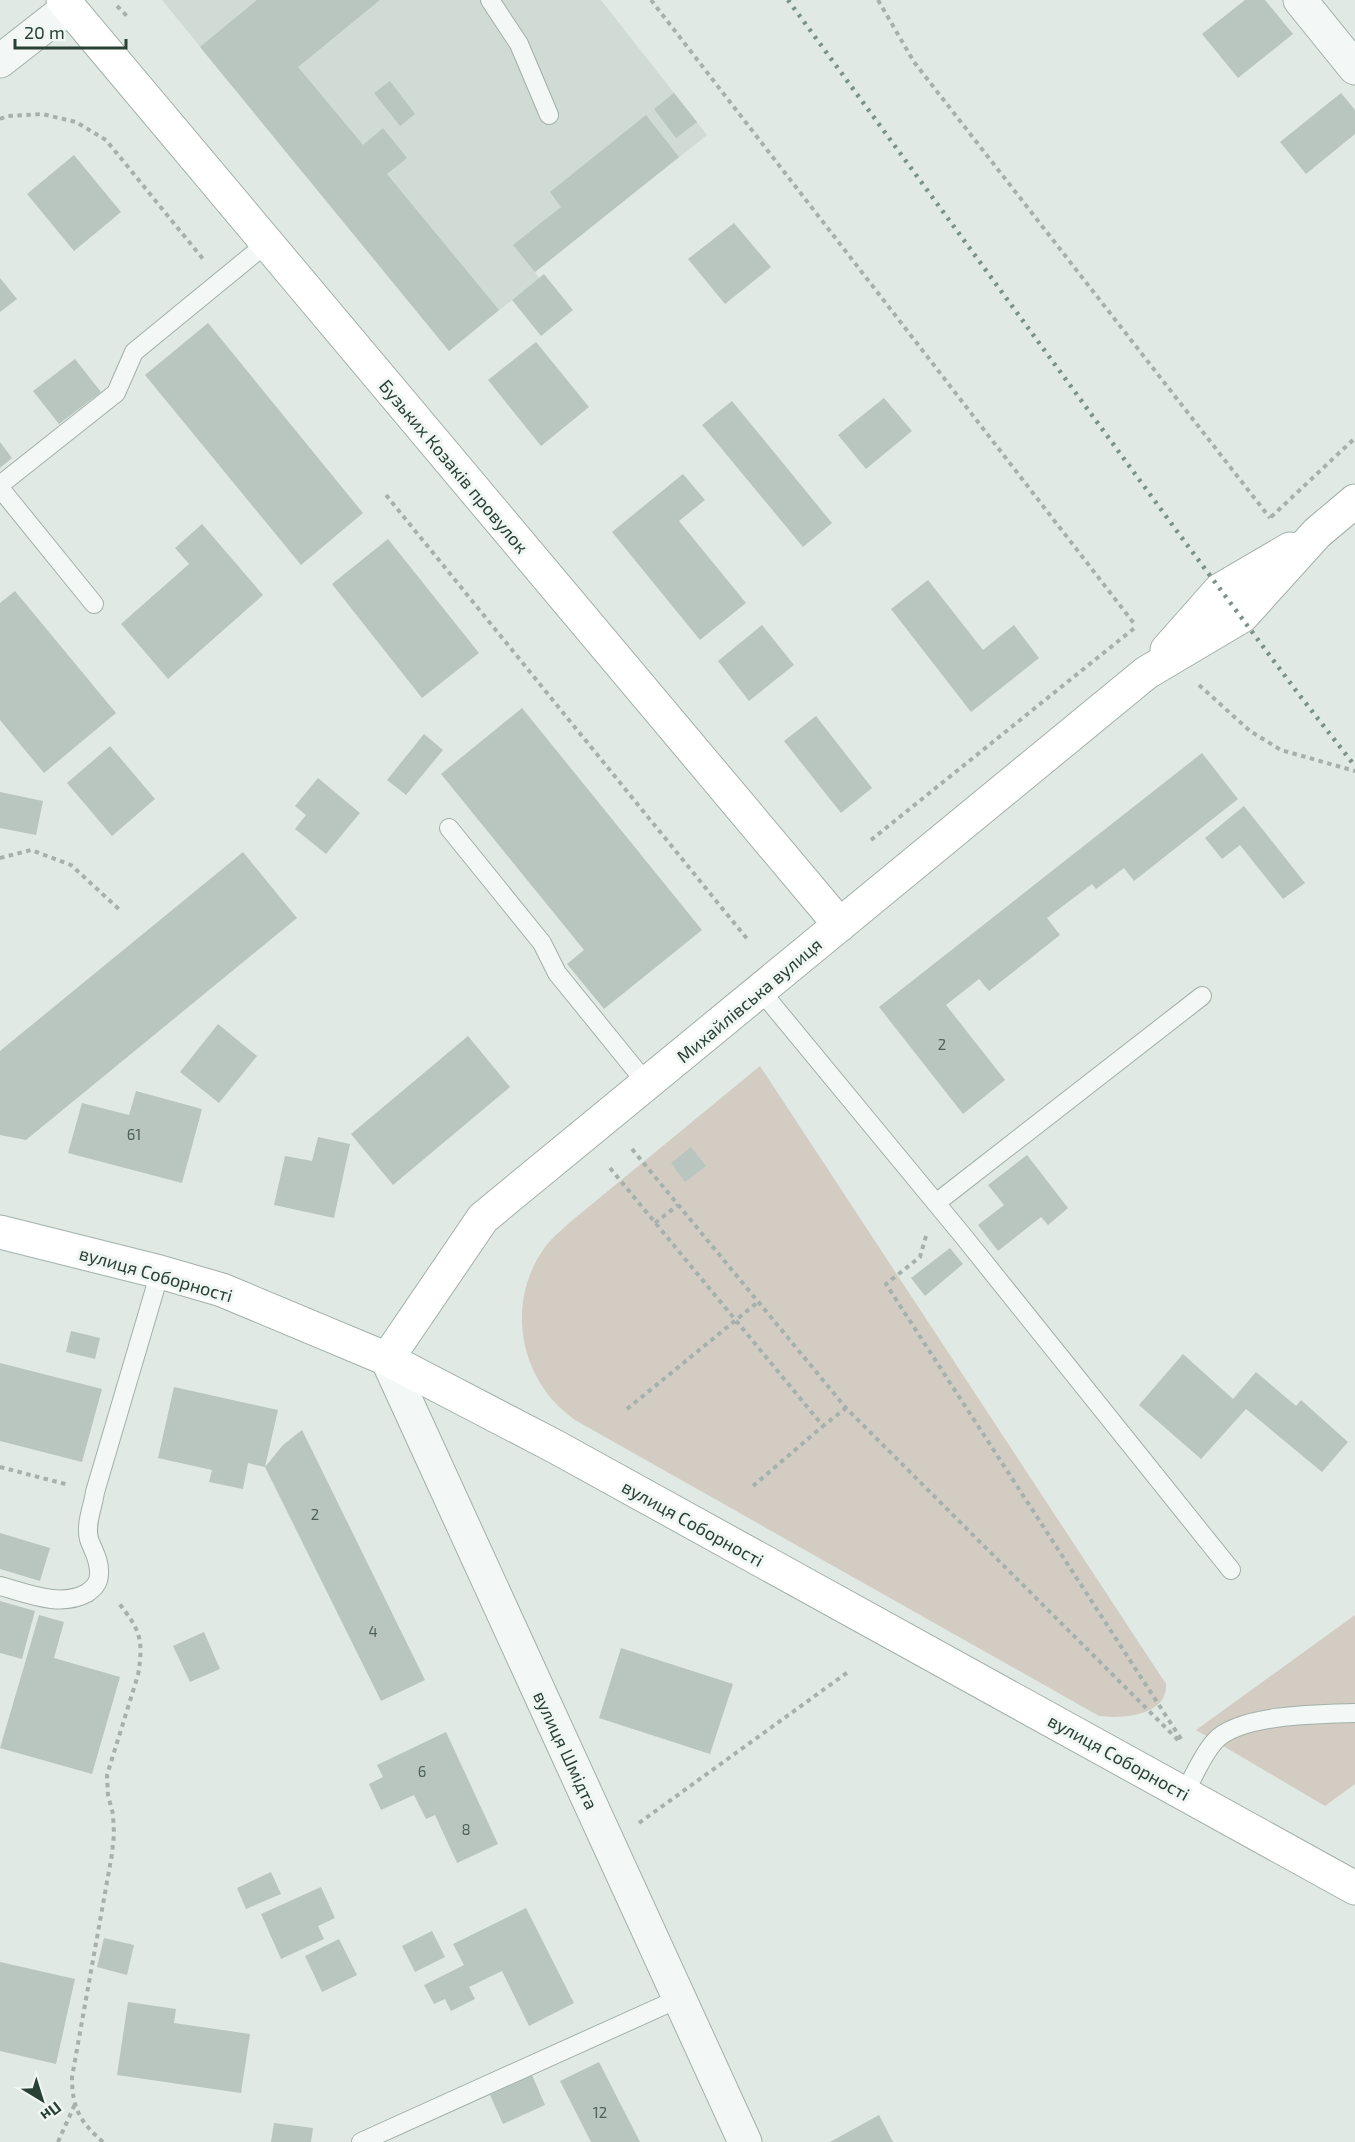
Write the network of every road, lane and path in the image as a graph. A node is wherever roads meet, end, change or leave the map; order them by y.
1 (490, 0) edge
2 (651, 0) edge
3 (878, 0) edge
4 (1300, 0) edge
5 (66, 3) edge
6 (0, 61) edge
7 (1355, 68) edge
8 (549, 115) dead end
9 (0, 119) edge
10 (267, 243) junction
11 (205, 262) dead end
12 (1355, 438) edge
13 (0, 486) edge
14 (386, 495) dead end
15 (1355, 501) edge
16 (1270, 518) junction
17 (1261, 525) dead end
18 (94, 604) dead end
19 (1145, 619) dead end
20 (1136, 626) junction
21 (1199, 685) dead end
22 (1355, 771) edge
23 (449, 828) dead end
24 (871, 840) dead end
25 (0, 858) edge
26 (122, 912) dead end
27 (840, 925) junction
28 (748, 940) dead end
29 (760, 991) junction
30 (1202, 996) dead end
31 (646, 1084) junction
32 (632, 1149) dead end
33 (610, 1168) dead end
34 (936, 1203) junction
35 (678, 1205) junction
36 (655, 1223) junction
37 (0, 1232) edge
38 (160, 1272) junction
39 (758, 1302) junction
40 (735, 1320) junction
41 (387, 1359) junction
42 (846, 1408) junction
43 (627, 1409) dead end
44 (823, 1426) junction
45 (0, 1467) edge
46 (753, 1486) dead end
47 (95, 1492) junction
48 (1231, 1570) dead end
49 (99, 1578) junction
50 (0, 1586) edge
51 (848, 1672) dead end
52 (1355, 1713) edge
53 (1184, 1793) junction
54 (609, 1845) junction
55 (1355, 1888) edge
56 (680, 1998) junction
57 (76, 2103) junction
58 (58, 2142) edge
59 (103, 2142) edge
60 (362, 2142) edge
61 (745, 2142) edge

1 - 8 lane
2 - 20 path
3 - 16 path
4 - 7 street
5 - 6 street
5 - 10 main road, Бузьких Козаків провулок
9 - 11 path
10 - 13 lane
10 - 27 main road, Бузьких Козаків провулок
12 - 16 path
13 - 18 lane
14 - 28 path
15 - 27 main road, Михайлівська вулиця
16 - 17 path
19 - 20 path
20 - 24 path
21 - 22 path
23 - 31 lane
25 - 26 path
27 - 29 main road, Михайлівська вулиця
29 - 31 main road, Михайлівська вулиця
29 - 34 lane
30 - 34 lane
31 - 41 main road, Михайлівська вулиця
32 - 35 path
33 - 36 path
34 - 42 path
34 - 48 lane
35 - 36 path
35 - 39 path
36 - 40 path
37 - 38 main road, вулиця Соборності
38 - 41 main road, вулиця Соборності
38 - 47 lane
39 - 40 path
39 - 42 path
40 - 43 path
40 - 44 path
41 - 53 main road, вулиця Соборності
41 - 54 street, вулиця Шмідта
42 - 44 path
44 - 46 path
45 - 47 path
47 - 49 lane
49 - 50 lane
49 - 57 path
51 - 54 path
52 - 53 lane
53 - 55 main road, вулиця Соборності
54 - 56 street, вулиця Шмідта
56 - 60 lane
56 - 61 street, вулиця Шмідта
57 - 58 path
57 - 59 path

